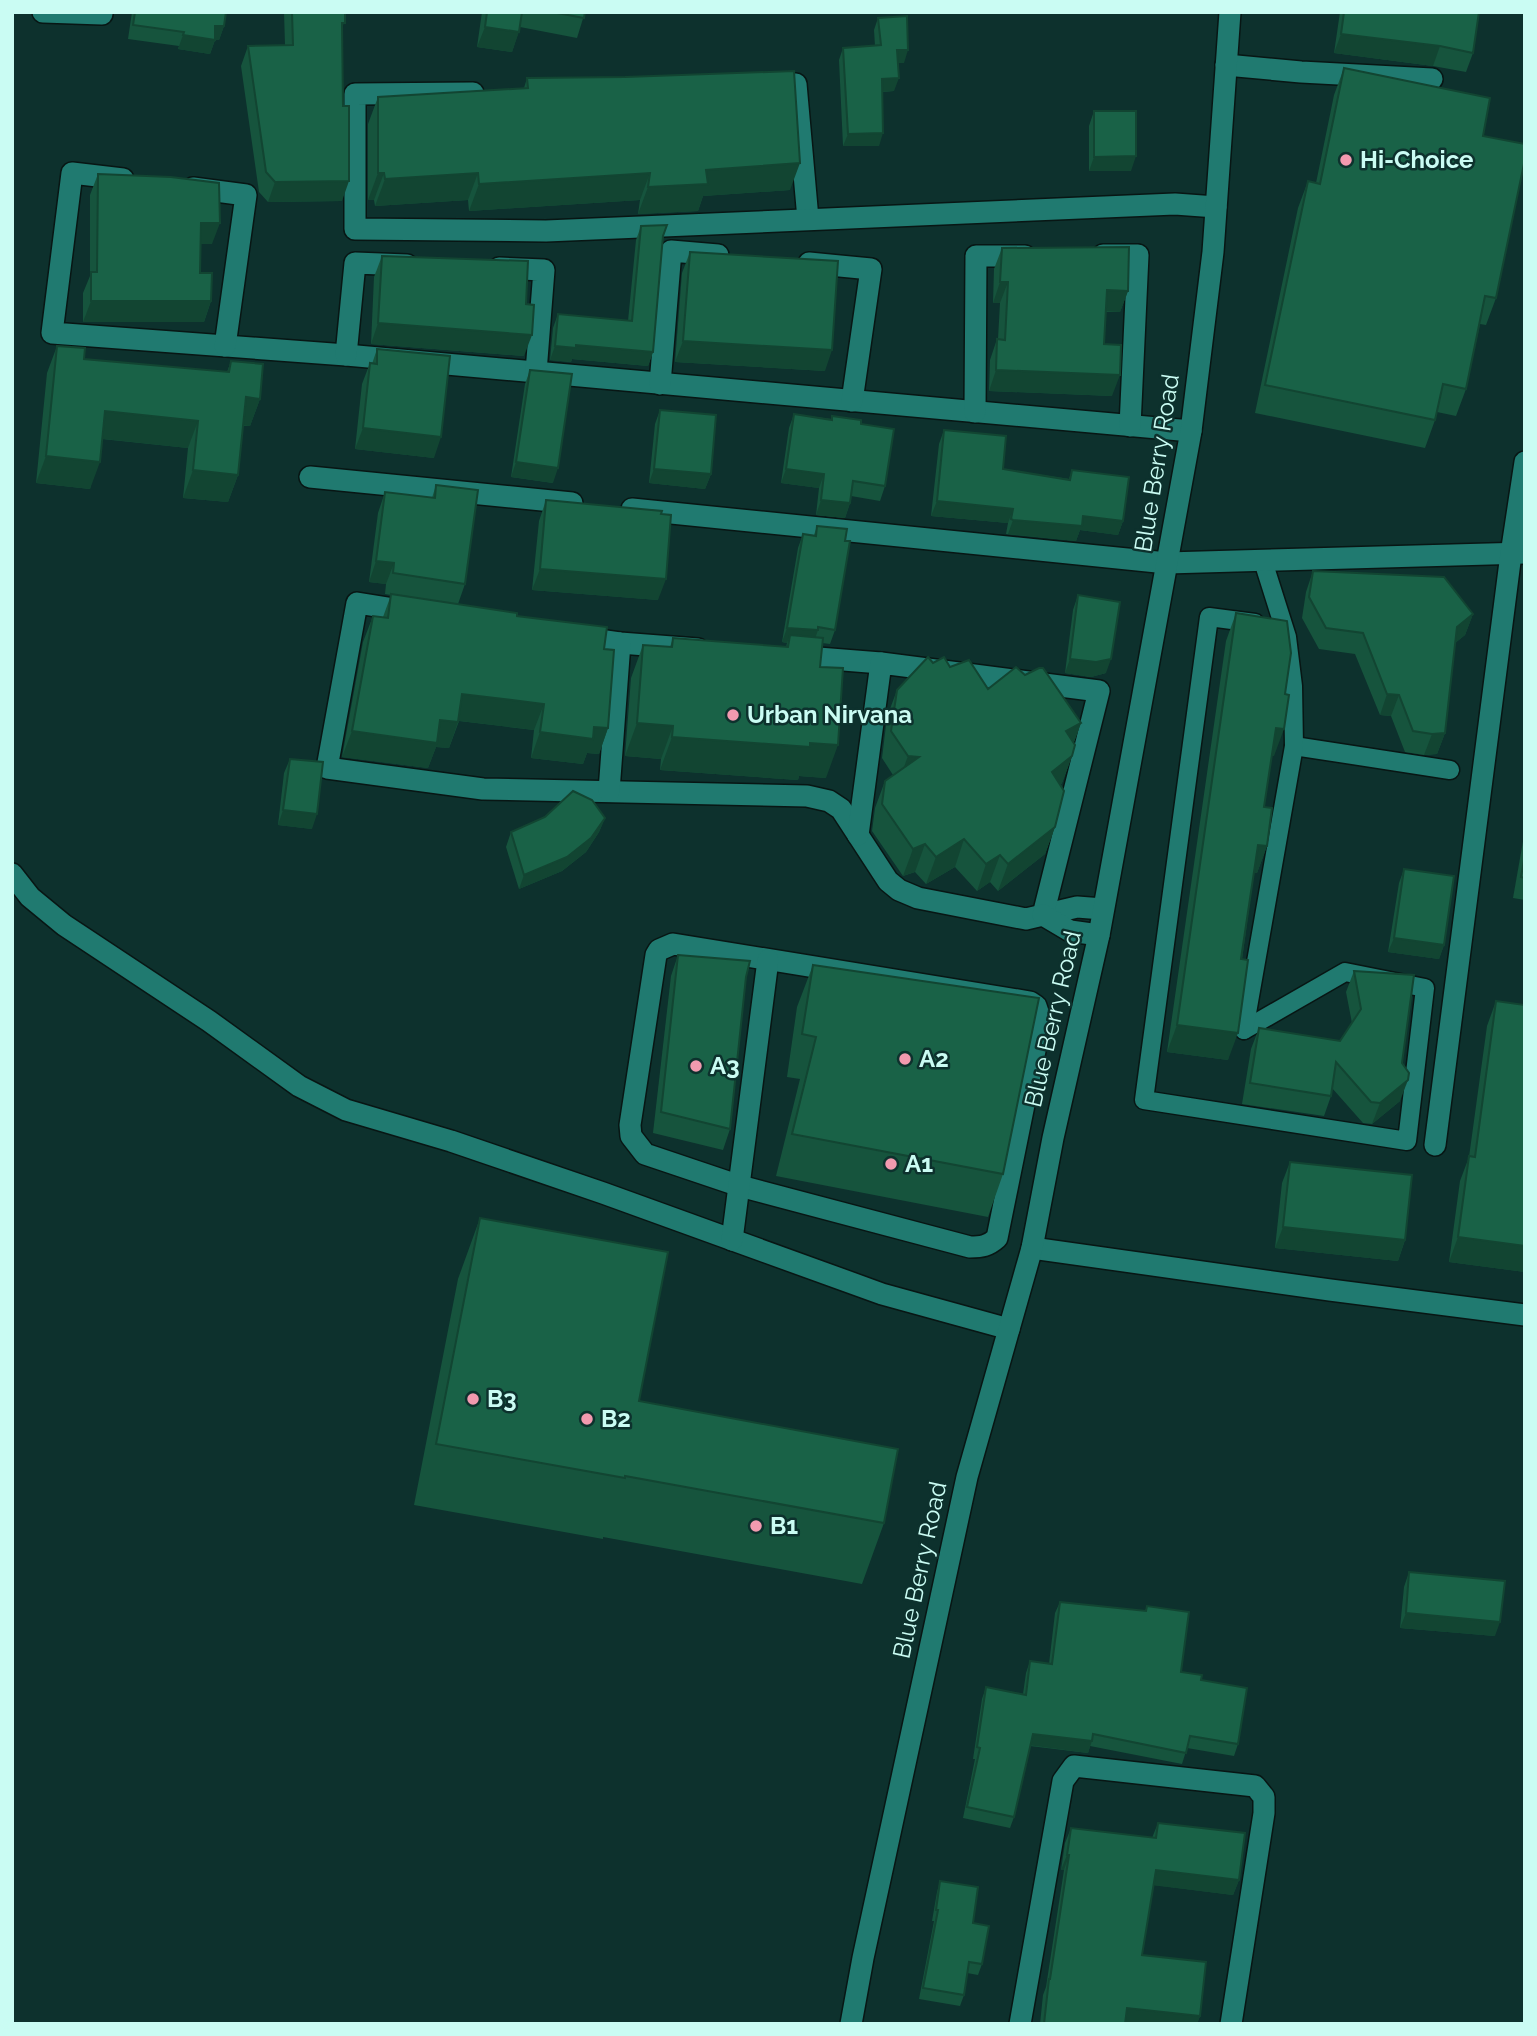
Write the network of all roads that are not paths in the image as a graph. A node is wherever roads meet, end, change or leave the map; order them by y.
1 (43, 12) edge
2 (102, 12) edge
3 (1230, 12) edge
4 (1226, 65) junction
5 (1432, 79) dead end
6 (754, 85) edge
7 (492, 92) edge
8 (139, 181) edge
9 (179, 186) edge
10 (1216, 207) junction
11 (808, 219) junction
12 (1084, 255) edge
13 (1044, 256) edge
14 (738, 257) edge
15 (792, 262) edge
16 (423, 265) edge
17 (477, 267) edge
18 (225, 346) junction
19 (346, 355) junction
20 (536, 372) junction
21 (660, 384) junction
22 (852, 401) junction
23 (975, 412) junction
24 (1130, 426) junction
25 (1191, 431) junction
26 (1525, 462) edge
27 (310, 477) dead end
28 (586, 505) edge
29 (614, 507) edge
30 (1518, 554) edge
31 (1263, 561) junction
32 (1167, 563) junction
33 (427, 614) edge
34 (1284, 627) junction
35 (551, 633) edge
36 (620, 643) junction
37 (716, 651) edge
38 (771, 655) edge
39 (881, 663) junction
40 (1294, 746) junction
41 (1450, 770) dead end
42 (609, 791) junction
43 (858, 835) junction
44 (12, 874) edge
45 (1103, 909) junction
46 (1043, 915) junction
47 (1099, 935) junction
48 (768, 960) junction
49 (1435, 1145) dead end
50 (740, 1186) junction
51 (732, 1240) junction
52 (1032, 1248) junction
53 (1525, 1314) edge
54 (1009, 1329) junction
55 (851, 2024) edge
56 (1020, 2024) edge
57 (1231, 2024) edge

1 - 2 street
3 - 4 street, Blue Berry Road
4 - 5 street
4 - 10 street, Blue Berry Road
6 - 11 street
7 - 11 street
8 - 18 street
9 - 18 street
10 - 11 street
10 - 25 street, Blue Berry Road
12 - 24 street
13 - 23 street
14 - 21 street
15 - 22 street
16 - 19 street
17 - 20 street
18 - 19 street
19 - 20 street
20 - 21 street
21 - 22 street
22 - 23 street
23 - 24 street
24 - 25 street
25 - 32 street, Blue Berry Road
26 - 30 street
27 - 28 street
29 - 32 street
30 - 31 street
30 - 49 street
31 - 32 street
31 - 34 lane
32 - 45 street, Blue Berry Road
33 - 42 street
34 - 40 lane
34 - 40 lane
35 - 36 street
36 - 37 street
36 - 42 street
38 - 39 street
39 - 43 street
39 - 46 street
40 - 41 lane
42 - 43 street
43 - 46 street
44 - 51 street
45 - 46 street
45 - 47 street, Blue Berry Road
46 - 47 street
47 - 52 street, Blue Berry Road
48 - 50 street
48 - 50 street
48 - 50 street
50 - 51 street
51 - 54 street
52 - 53 street
52 - 54 street, Blue Berry Road
54 - 55 street, Blue Berry Road
56 - 57 street

